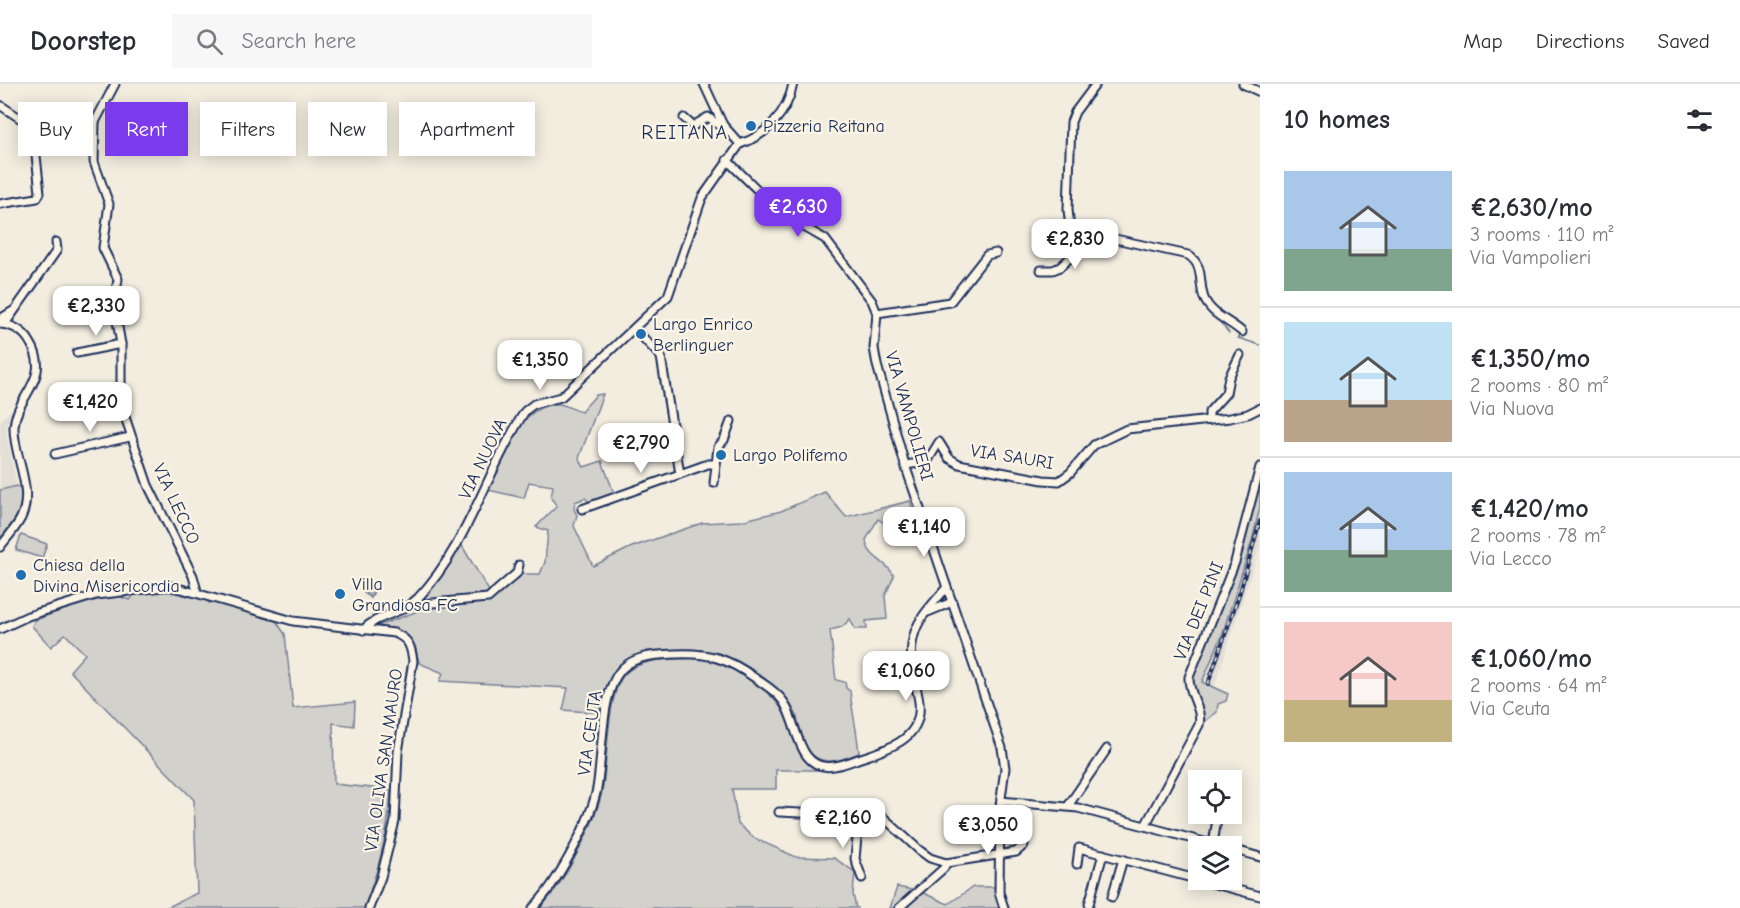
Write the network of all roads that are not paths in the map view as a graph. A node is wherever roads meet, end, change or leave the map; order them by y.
1 (115, 84) edge
2 (704, 84) edge
3 (793, 84) edge
4 (1096, 84) edge
5 (1243, 84) edge
6 (1260, 93) edge
7 (0, 105) edge
8 (684, 118) dead end
9 (723, 125) junction
10 (740, 144) junction
11 (727, 160) junction
12 (0, 204) edge
13 (1096, 234) junction
14 (56, 242) dead end
15 (996, 253) dead end
16 (1041, 270) dead end
17 (877, 313) junction
18 (2, 322) edge
19 (635, 329) junction
20 (1242, 332) dead end
21 (121, 344) junction
22 (77, 353) dead end
23 (1240, 355) dead end
24 (1260, 408) edge
25 (731, 420) dead end
26 (1209, 420) junction
27 (130, 437) junction
28 (55, 454) dead end
29 (716, 464) junction
30 (905, 465) junction
31 (1260, 467) edge
32 (680, 474) junction
33 (714, 483) dead end
34 (582, 509) dead end
35 (0, 548) edge
36 (519, 565) dead end
37 (189, 568) junction
38 (947, 586) junction
39 (182, 588) junction
40 (197, 591) junction
41 (952, 602) junction
42 (411, 605) junction
43 (926, 613) junction
44 (0, 629) edge
45 (363, 630) junction
46 (1107, 749) dead end
47 (1001, 801) junction
48 (1068, 806) junction
49 (779, 812) dead end
50 (859, 815) junction
51 (1145, 826) junction
52 (1188, 838) edge
53 (1023, 844) dead end
54 (1001, 852) junction
55 (1242, 852) edge
56 (1103, 854) junction
57 (1260, 857) edge
58 (1123, 859) junction
59 (946, 863) junction
60 (1077, 864) dead end
61 (862, 878) dead end
62 (1260, 896) edge
63 (1112, 897) dead end
64 (1089, 904) dead end
65 (369, 908) edge
66 (533, 908) edge
67 (899, 908) edge
68 (1004, 908) edge

1 - 21 street, VIA LECCO
2 - 9 street
3 - 10 street, VIA NUOVA
4 - 13 street
5 - 6 street
7 - 12 street
8 - 9 street
9 - 10 street
10 - 11 street, VIA NUOVA
11 - 17 street
11 - 19 street, VIA NUOVA
13 - 16 street
13 - 20 street
14 - 18 street
15 - 17 street
17 - 30 street, VIA VAMPOLIERI
18 - 35 street
19 - 32 street
19 - 42 street, VIA NUOVA
21 - 22 street
21 - 27 street, VIA LECCO
23 - 26 street
24 - 26 street, VIA SAURI
25 - 29 street
26 - 30 street, VIA SAURI
27 - 28 street
27 - 37 street, VIA LECCO
29 - 32 street
29 - 33 street
30 - 38 street, VIA VAMPOLIERI
31 - 51 street, VIA DEI PINI
32 - 34 street
36 - 42 street
37 - 39 street
37 - 40 street, VIA LECCO
38 - 41 street, VIA VAMPOLIERI
38 - 43 street, VIA CEUTA
39 - 40 street, VIA OLIVA SAN MAURO
39 - 44 street, VIA OLIVA SAN MAURO
40 - 45 street, VIA OLIVA SAN MAURO
41 - 43 street
41 - 47 street, VIA VAMPOLIERI
42 - 45 street, VIA NUOVA
43 - 66 street, VIA CEUTA
45 - 65 street, VIA OLIVA SAN MAURO
46 - 48 street
47 - 48 street
47 - 54 street, VIA VAMPOLIERI
48 - 51 street
49 - 50 street
50 - 59 street
50 - 61 street
51 - 52 street
53 - 54 street
54 - 59 street
54 - 68 street, VIA VAMPOLIERI
55 - 57 street
56 - 58 street
56 - 60 street
56 - 64 street
58 - 62 street
58 - 63 street
59 - 67 street

